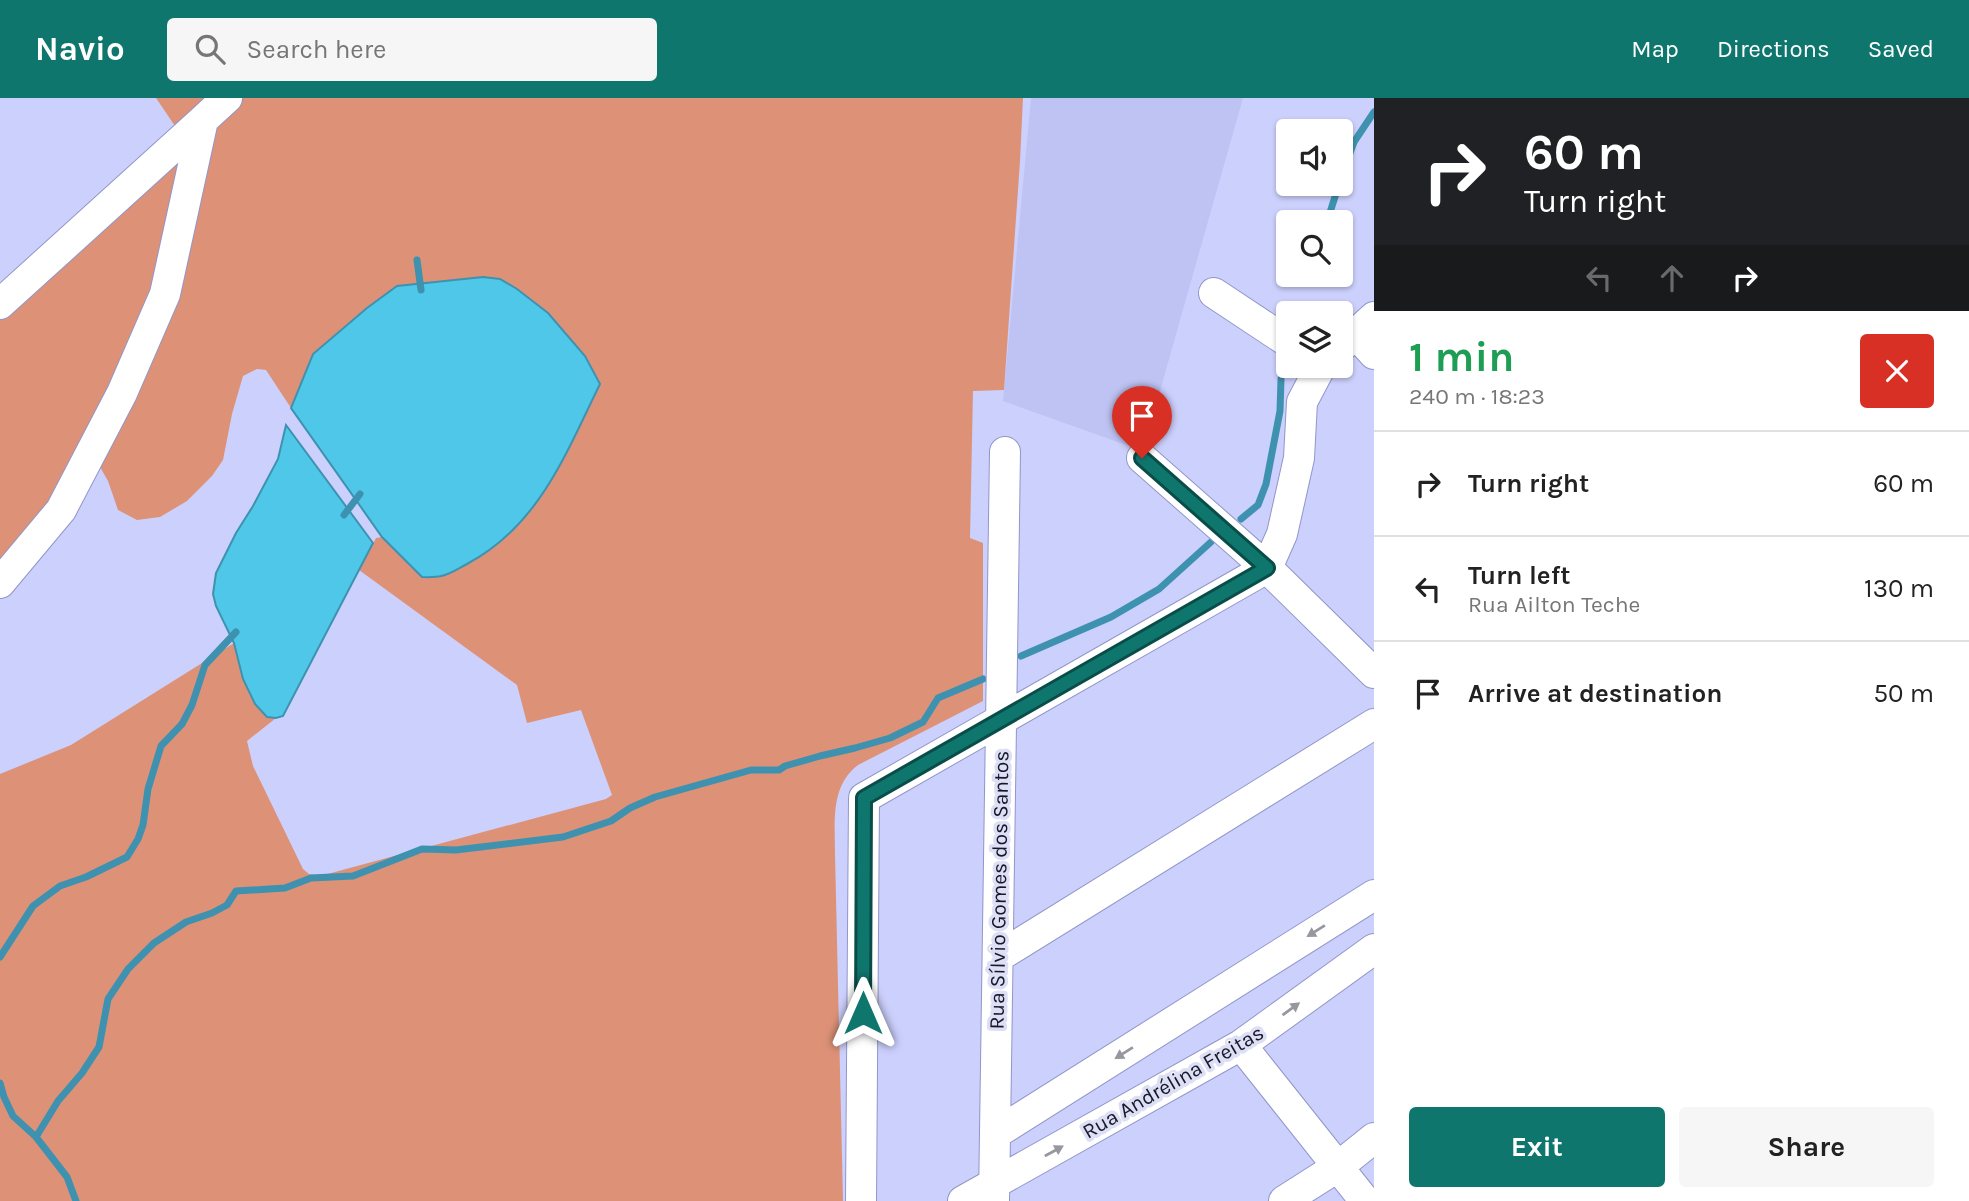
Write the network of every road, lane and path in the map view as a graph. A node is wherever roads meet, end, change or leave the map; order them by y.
1 (227, 98) edge
2 (203, 120) junction
3 (1214, 293) dead end
4 (0, 304) edge
5 (1276, 334) edge
6 (1315, 378) edge
7 (1005, 452) dead end
8 (1142, 458) dead end
9 (1267, 568) junction
10 (0, 583) edge
11 (1374, 673) edge
12 (1001, 720) junction
13 (1374, 724) edge
14 (1374, 895) edge
15 (1374, 949) edge
16 (998, 957) junction
17 (1241, 1045) junction
18 (995, 1134) junction
19 (1374, 1138) edge
20 (1339, 1166) junction
21 (994, 1193) edge
22 (861, 1201) edge
23 (963, 1201) edge
24 (1284, 1201) edge
25 (1365, 1201) edge

1 - 2 street
2 - 4 street
2 - 10 street
3 - 5 street
6 - 9 street
7 - 12 street, Rua Sílvio Gomes dos Santos
8 - 9 street
9 - 11 street
9 - 12 street
12 - 16 street, Rua Sílvio Gomes dos Santos
12 - 22 street
13 - 16 street
14 -> 18 street
17 -> 15 street, Rua Andrélina Freitas
16 - 18 street, Rua Sílvio Gomes dos Santos
17 - 20 street
21 -> 17 street, Rua Andrélina Freitas
18 - 21 street, Rua Sílvio Gomes dos Santos
19 - 20 street
20 - 24 street
20 - 25 street
21 - 23 street, Rua Andrélina Freitas

